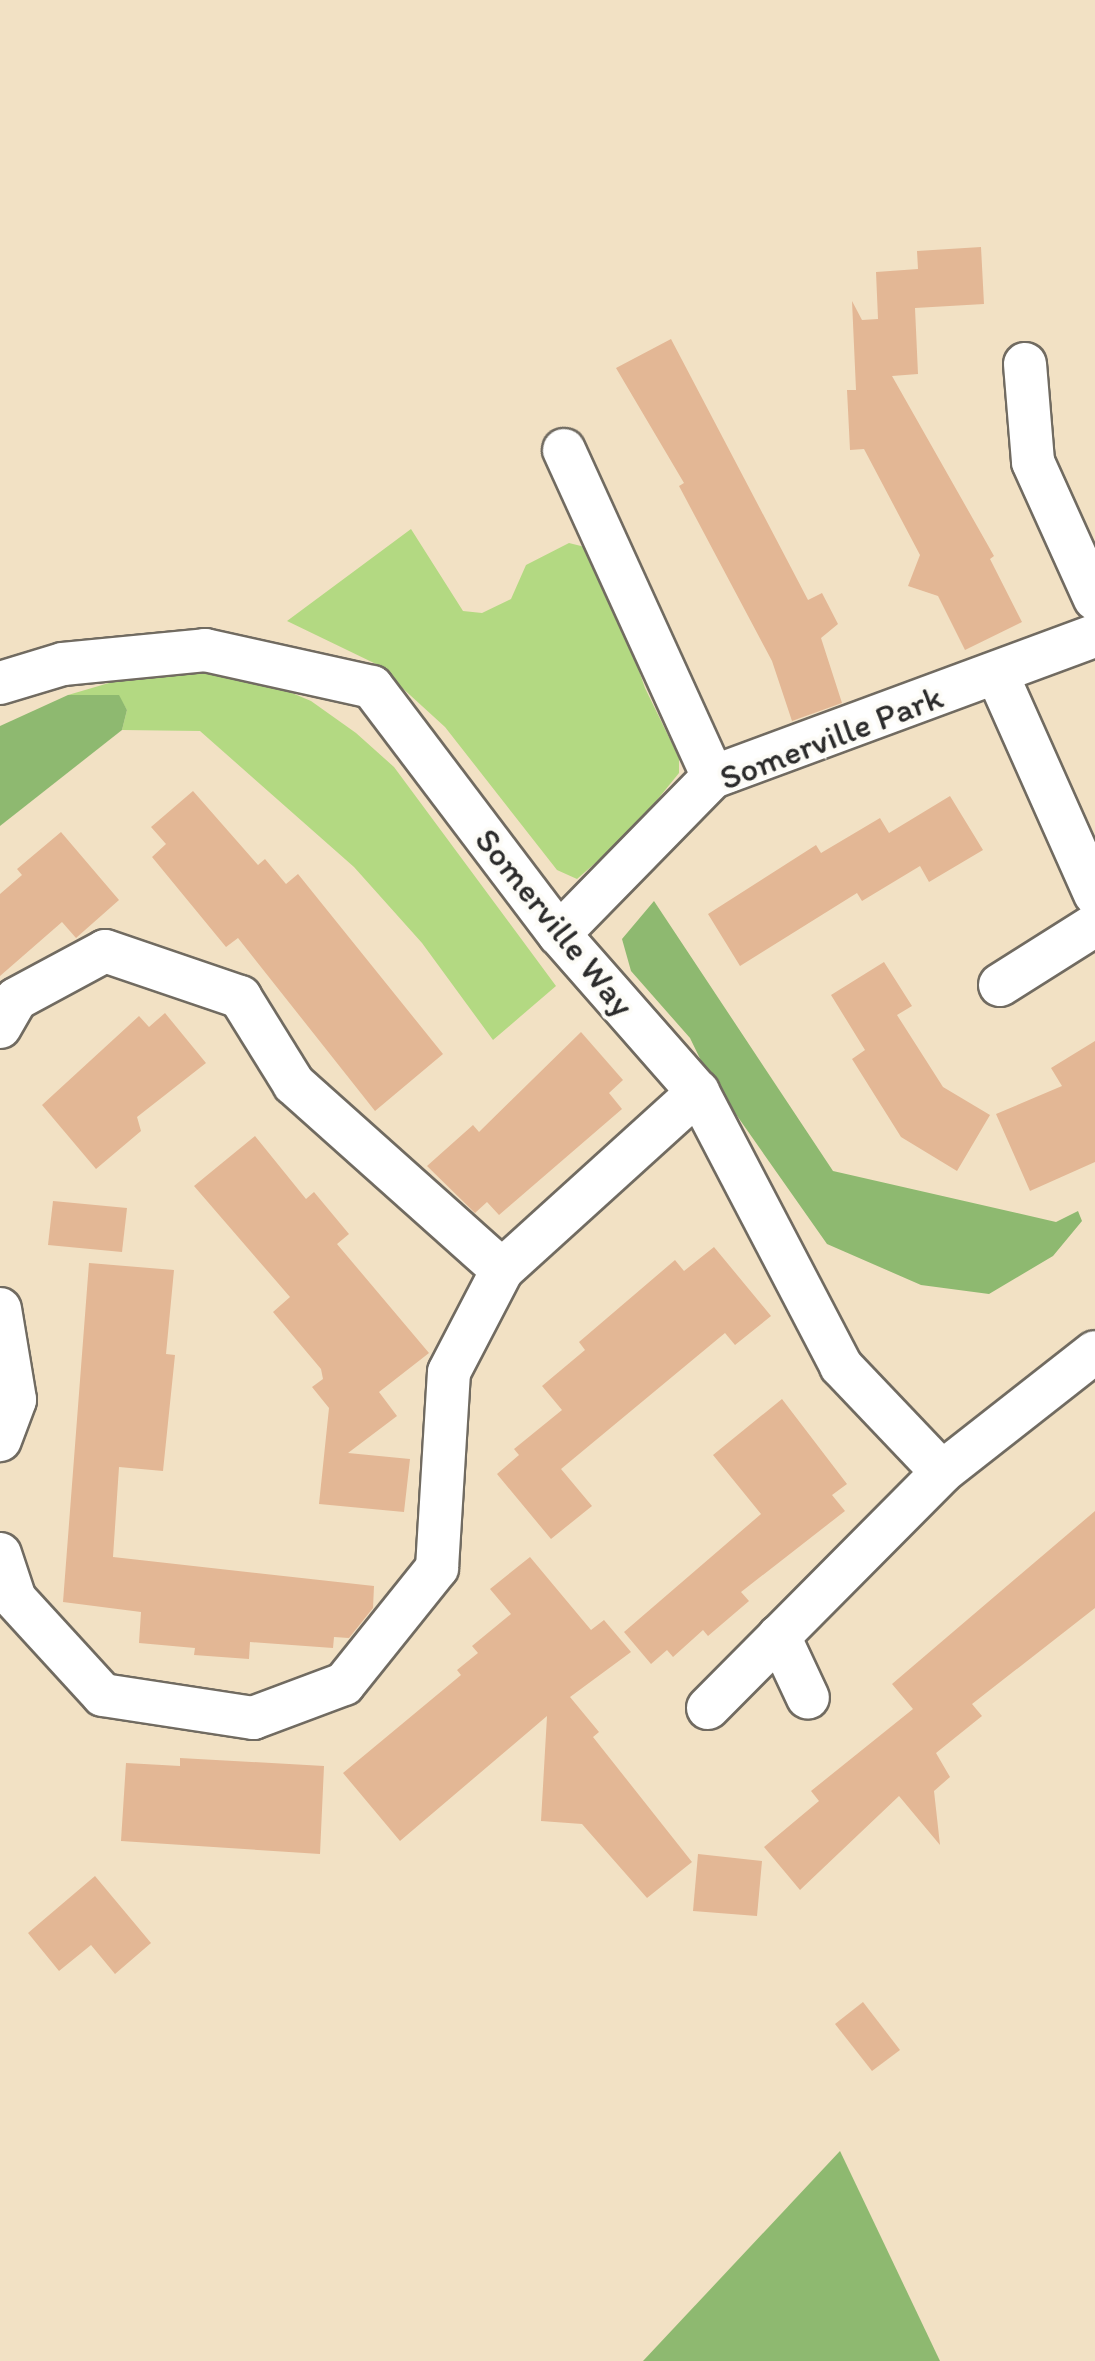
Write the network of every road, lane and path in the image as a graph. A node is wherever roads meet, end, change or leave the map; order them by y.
1 (1025, 364) dead end
2 (564, 450) dead end
3 (1095, 598) edge
4 (1095, 636) edge
5 (998, 674) junction
6 (0, 683) edge
7 (714, 777) junction
8 (1095, 894) edge
9 (1095, 925) edge
10 (559, 934) junction
11 (1000, 985) dead end
12 (0, 1026) edge
13 (698, 1092) junction
14 (502, 1270) junction
15 (0, 1309) edge
16 (1095, 1352) edge
17 (1078, 1385) edge
18 (0, 1440) edge
19 (942, 1472) junction
20 (0, 1554) edge
21 (779, 1636) junction
22 (808, 1698) dead end
23 (708, 1708) dead end

1 - 3 street
2 - 7 street
4 - 5 street, Somerville Park
5 - 7 street, Somerville Park
5 - 8 street
6 - 10 street, Somerville Way
7 - 10 street, Somerville Park
9 - 11 street
10 - 13 street, Somerville Way
12 - 14 street
13 - 14 street
13 - 19 street, Somerville Way
14 - 20 street
15 - 18 street
16 - 17 street
17 - 19 street
19 - 21 street
21 - 22 street
21 - 23 street

